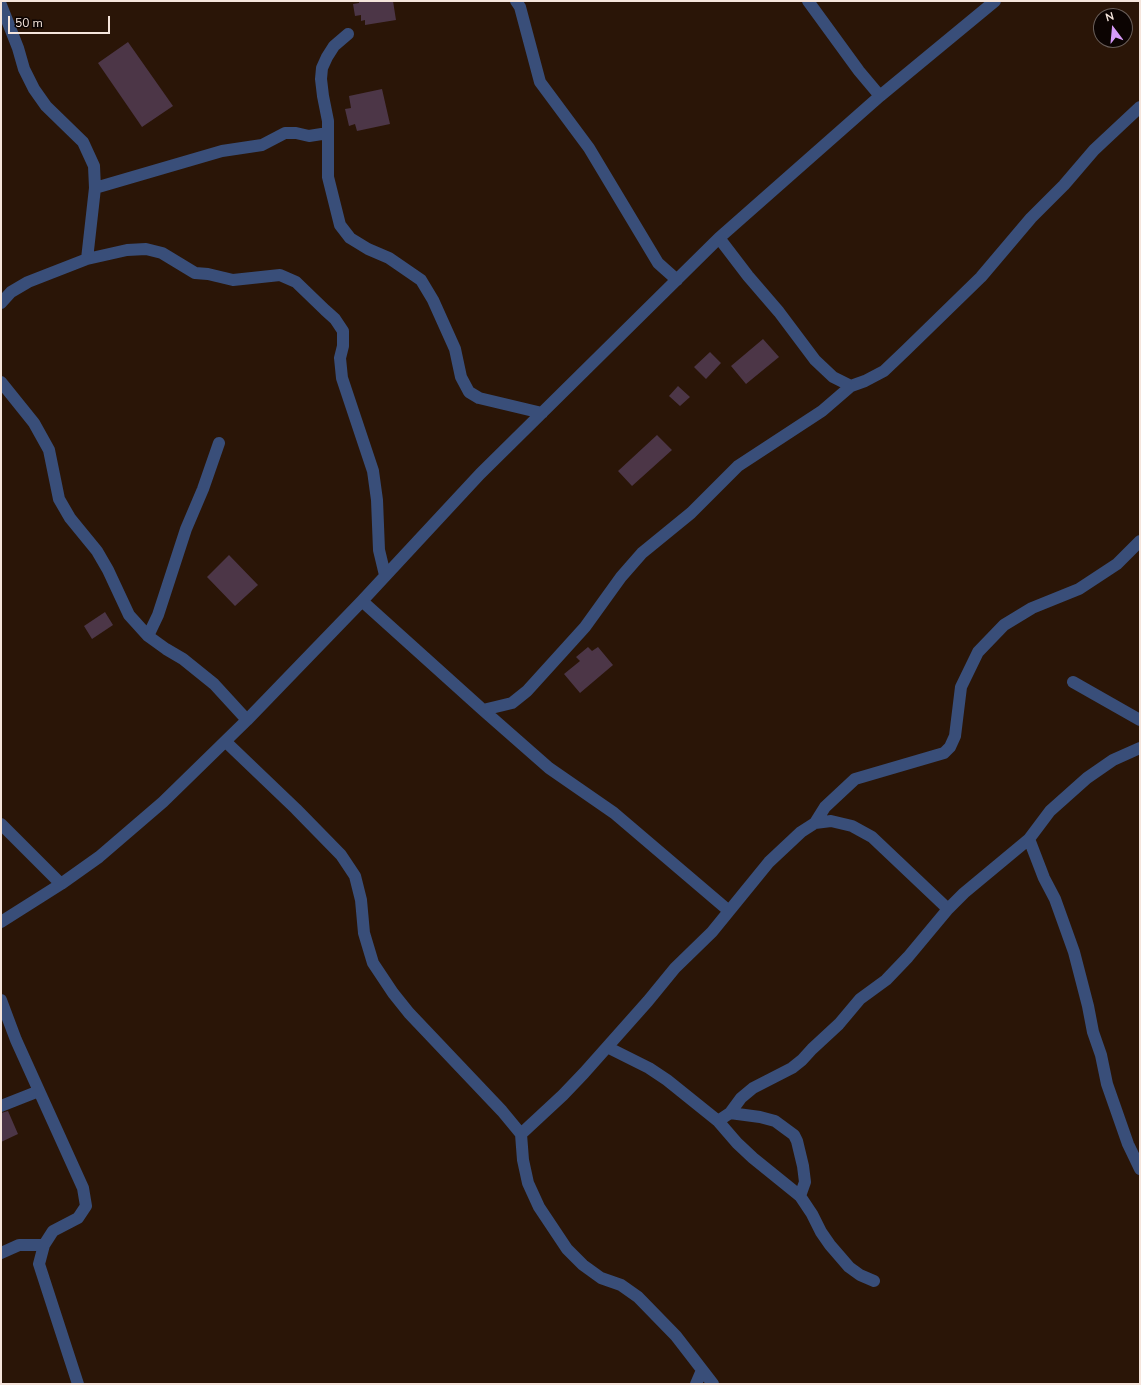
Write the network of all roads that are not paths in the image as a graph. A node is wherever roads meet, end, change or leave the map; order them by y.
1 (516, 1) edge
2 (808, 1) edge
3 (995, 1) edge
4 (1, 6) edge
5 (348, 34) dead end
6 (880, 96) junction
7 (1140, 107) edge
8 (328, 133) junction
9 (309, 136) junction
10 (328, 149) junction
11 (95, 188) junction
12 (719, 238) junction
13 (87, 259) junction
14 (677, 280) junction
15 (1, 303) edge
16 (1, 382) edge
17 (851, 386) junction
18 (542, 413) junction
19 (219, 443) dead end
20 (1140, 541) edge
21 (385, 575) junction
22 (362, 600) junction
23 (148, 636) junction
24 (1073, 682) dead end
25 (483, 710) junction
26 (248, 720) junction
27 (1140, 720) edge
28 (226, 742) junction
29 (1140, 748) edge
30 (815, 823) junction
31 (1, 824) edge
32 (1029, 839) junction
33 (61, 884) junction
34 (948, 909) junction
35 (729, 911) junction
36 (1, 922) edge
37 (1, 1000) edge
38 (607, 1047) junction
39 (39, 1091) junction
40 (1, 1106) edge
41 (730, 1113) junction
42 (718, 1121) junction
43 (521, 1134) junction
44 (1140, 1168) edge
45 (800, 1196) junction
46 (44, 1245) junction
47 (1, 1252) edge
48 (874, 1281) dead end
49 (702, 1370) junction
50 (78, 1384) edge
51 (696, 1384) edge
52 (713, 1384) edge

1 - 14 street
2 - 6 street
3 - 6 street
4 - 11 street
5 - 8 street
6 - 12 street
7 - 17 street
8 - 9 street
8 - 10 street
9 - 10 street
9 - 11 street
10 - 18 street
11 - 13 street
12 - 14 street
12 - 17 street
13 - 15 street
13 - 21 street
14 - 18 street
16 - 23 street
17 - 25 street
18 - 21 street
19 - 23 street
20 - 30 street
21 - 22 street
22 - 25 street
22 - 26 street
23 - 26 street
24 - 27 street
25 - 35 street
26 - 28 street
28 - 33 street
28 - 43 street
29 - 32 street
30 - 34 street
30 - 35 street
31 - 33 street
32 - 34 street
32 - 44 street
33 - 36 street
34 - 41 street
35 - 38 street
37 - 39 street
38 - 42 street
38 - 43 street
39 - 40 street
39 - 46 street
41 - 42 street
41 - 45 street
42 - 45 street
43 - 49 street
45 - 48 street
46 - 47 street
46 - 50 street
49 - 51 street
49 - 52 street

